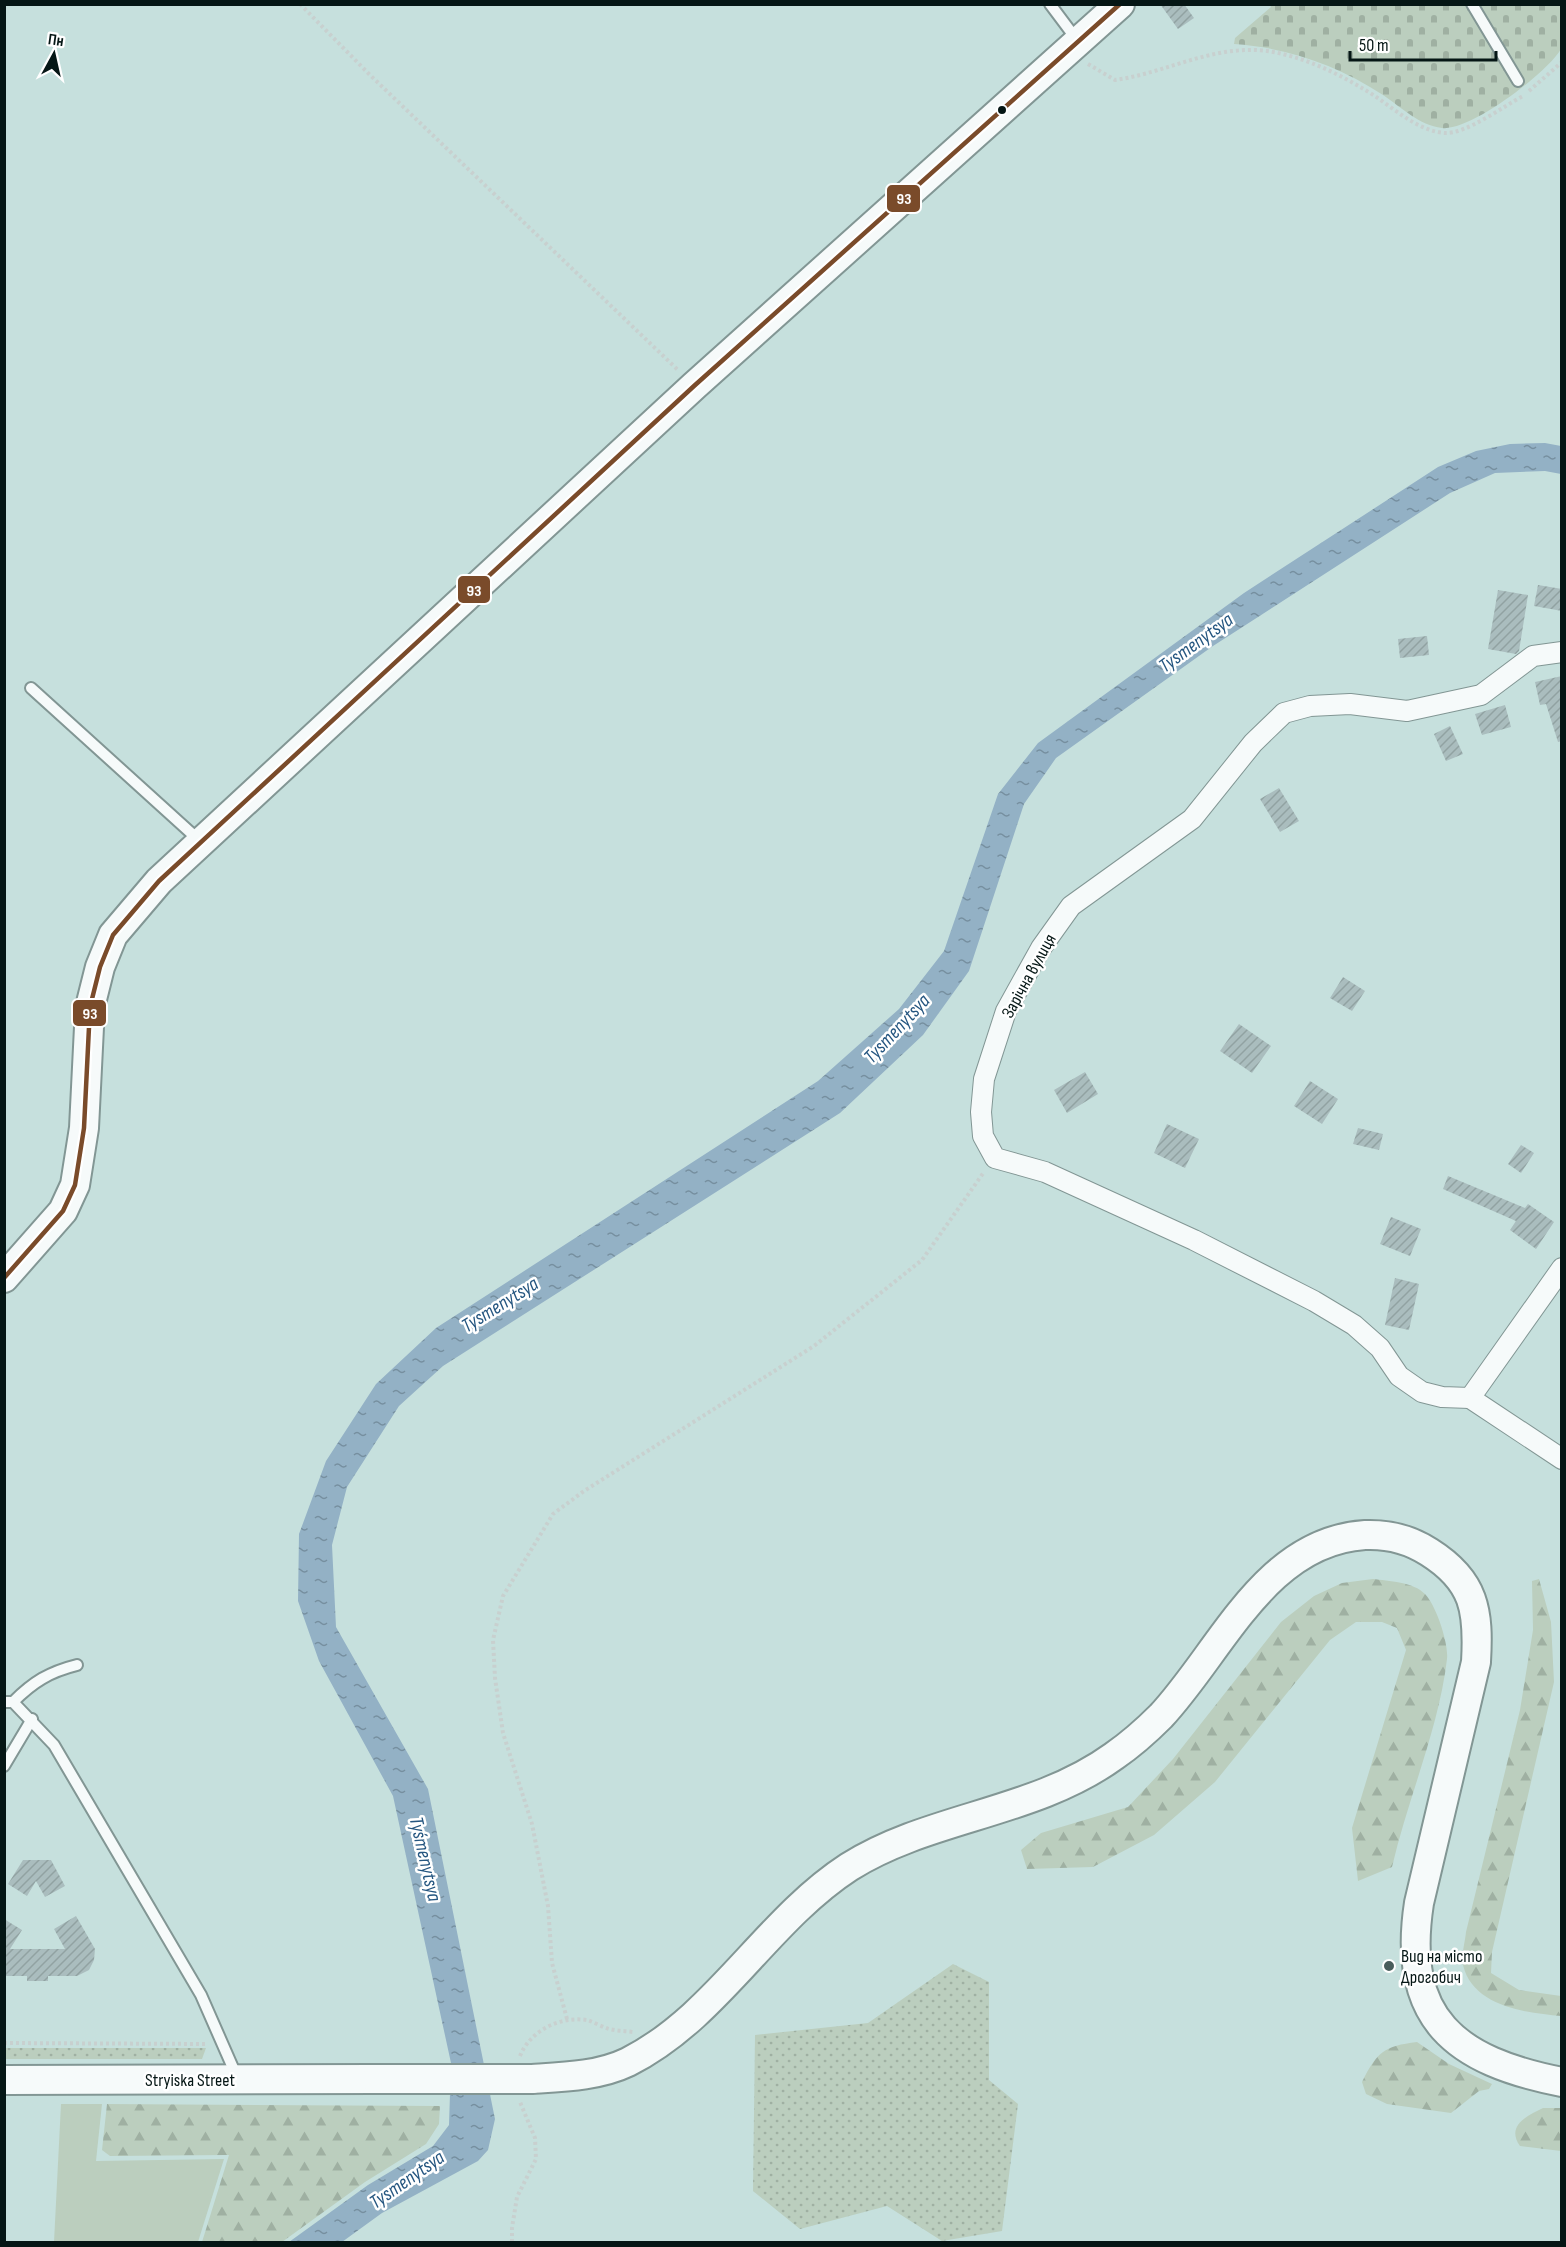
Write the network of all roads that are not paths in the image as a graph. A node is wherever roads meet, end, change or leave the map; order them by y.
1 (1050, 4) edge
2 (1120, 4) edge
3 (1472, 4) edge
4 (1073, 45) junction
5 (1518, 81) dead end
6 (1562, 652) edge
7 (31, 688) dead end
8 (201, 842) junction
9 (1562, 1268) edge
10 (4, 1278) edge
11 (1470, 1398) junction
12 (1562, 1459) edge
13 (77, 1665) dead end
14 (9, 1702) edge
15 (32, 1719) junction
16 (4, 1766) edge
17 (4, 2080) edge
18 (238, 2080) junction
19 (1562, 2082) edge

1 - 4 lane
2 - 4 main road
3 - 5 lane
4 - 8 main road
6 - 11 street, Зарічна вулиця
7 - 8 lane
8 - 10 main road
9 - 11 street
11 - 12 street
13 - 14 lane
14 - 15 lane
15 - 16 lane
15 - 18 lane
17 - 18 main road, Stryiska Street
18 - 19 main road, Stryiska Street, bridge

